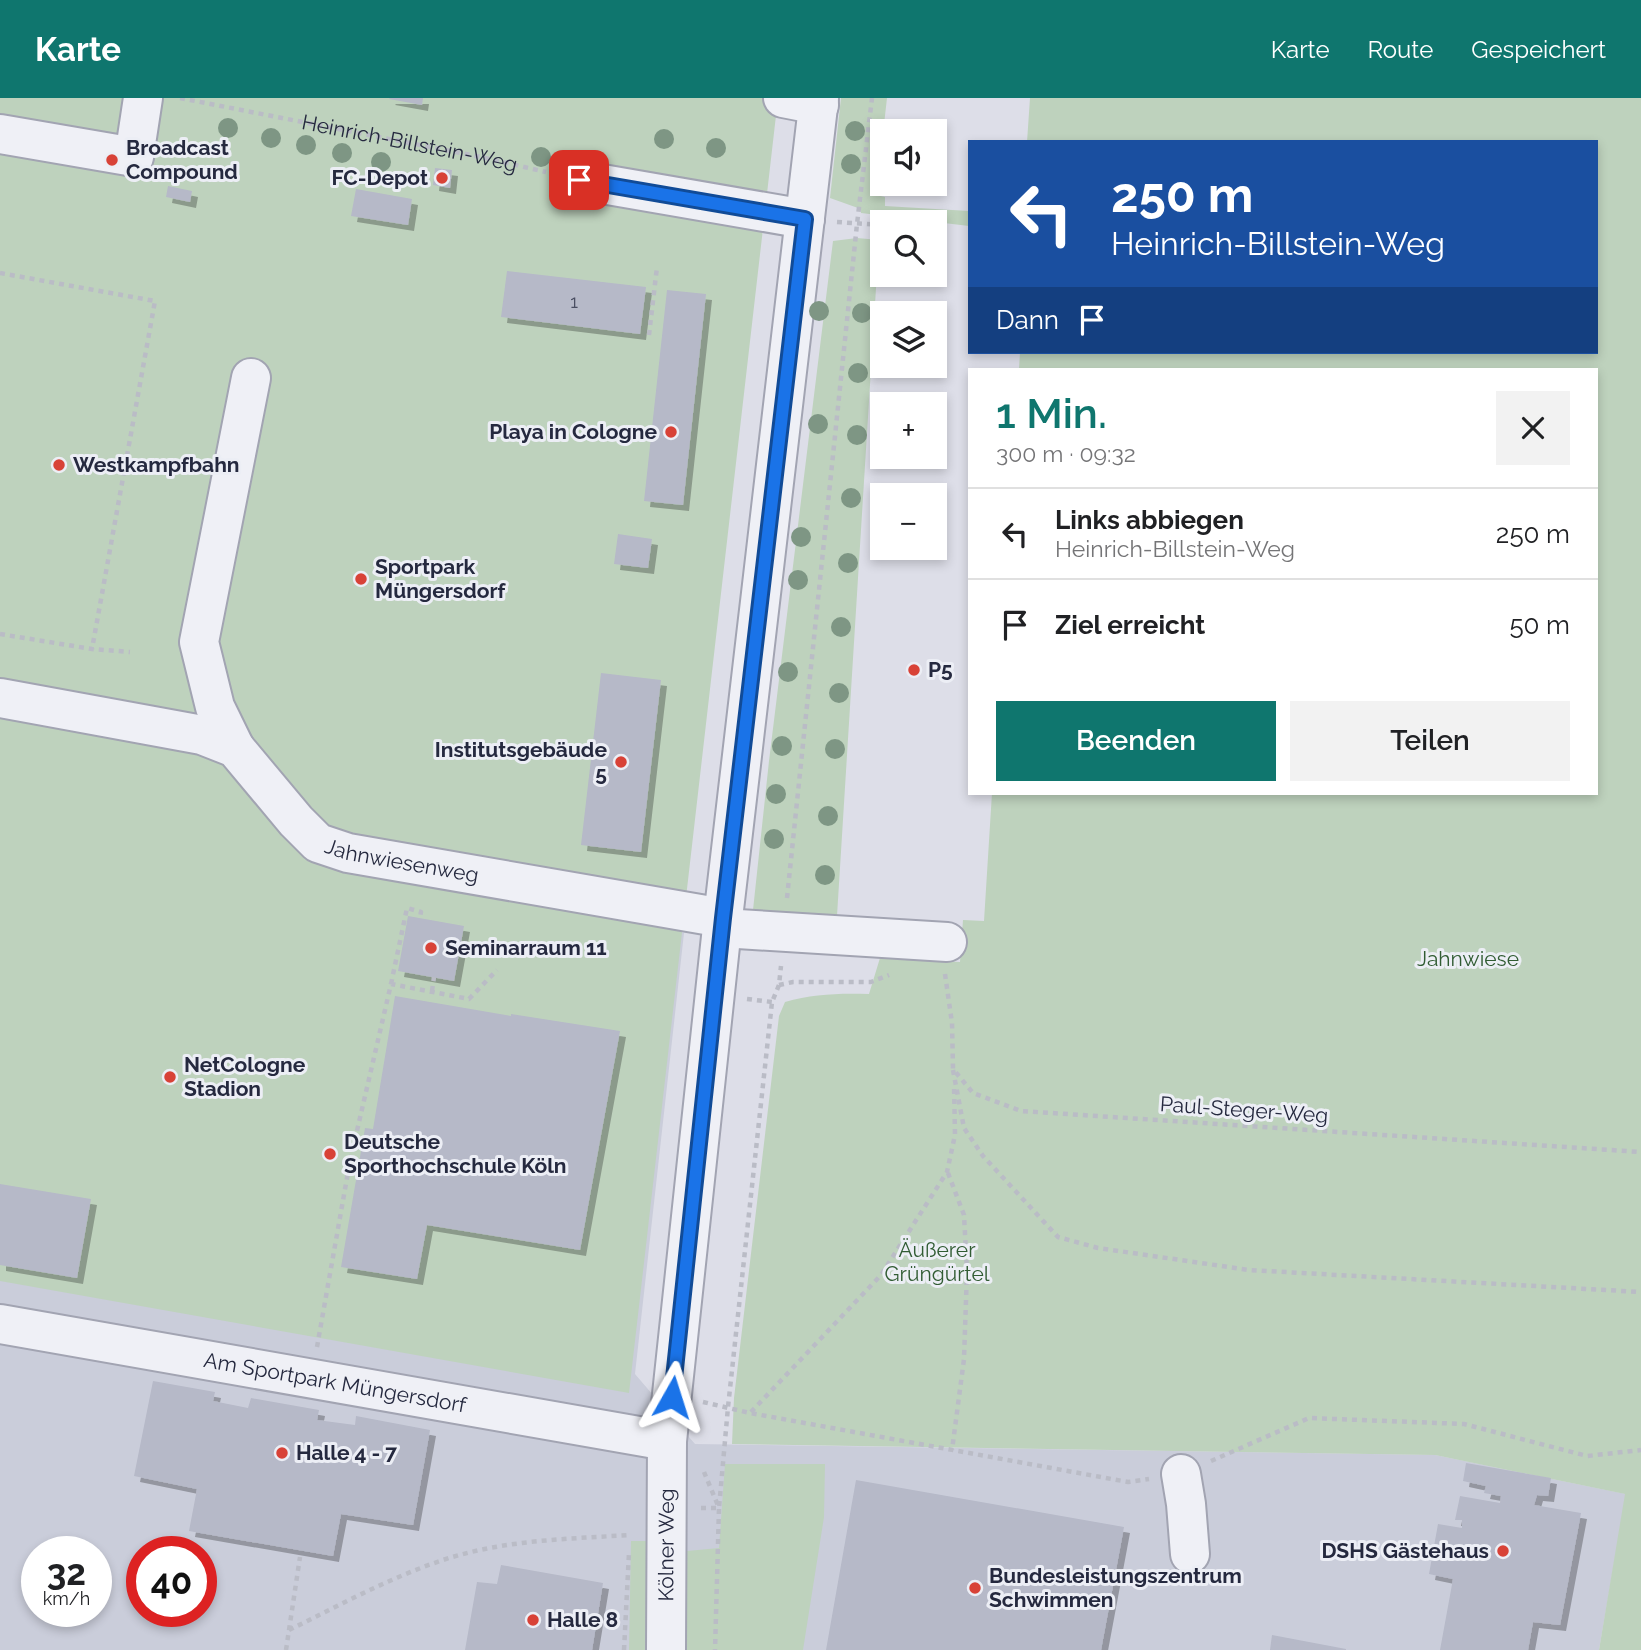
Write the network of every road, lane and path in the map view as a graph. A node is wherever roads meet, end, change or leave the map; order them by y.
1 (143, 98) edge
2 (180, 98) edge
3 (872, 98) edge
4 (807, 100) edge
5 (0, 134) edge
6 (579, 180) joint
7 (805, 219) junction
8 (856, 223) junction
9 (870, 224) edge
10 (657, 267) dead end
11 (0, 273) edge
12 (649, 335) dead end
13 (251, 378) dead end
14 (0, 634) edge
15 (92, 649) junction
16 (130, 652) dead end
17 (0, 698) edge
18 (235, 748) junction
19 (420, 918) dead end
20 (722, 923) junction
21 (783, 932) junction
22 (941, 965) joint
23 (497, 970) dead end
24 (895, 972) dead end
25 (434, 977) dead end
26 (391, 984) junction
27 (779, 985) junction
28 (432, 991) junction
29 (953, 1069) junction
30 (1641, 1152) edge
31 (947, 1172) junction
32 (1641, 1292) edge
33 (0, 1324) edge
34 (312, 1379) junction
35 (672, 1397) junction
36 (728, 1407) junction
37 (667, 1441) junction
38 (952, 1450) dead end
39 (1181, 1474) dead end
40 (667, 1508) junction
41 (719, 1508) junction
42 (630, 1535) dead end
43 (1190, 1554) dead end
44 (300, 1557) dead end
45 (289, 1630) junction
46 (286, 1650) edge
47 (666, 1650) edge
48 (715, 1650) edge

1 - 5 street
2 - 6 path, Heinrich-Billstein-Weg
3 - 8 path
4 - 7 street, Kölner Weg
6 - 7 street
7 - 8 path
7 - 20 street, Kölner Weg
8 - 9 path
8 - 21 path
10 - 12 path
11 - 15 path
13 - 18 street
14 - 15 path
15 - 16 path
17 - 18 street, Jahnwiesenweg
18 - 20 street, Jahnwiesenweg
19 - 26 path
20 - 21 street, Jahnwiesenweg
20 - 35 street, Kölner Weg
21 - 22 street, Jahnwiesenweg
21 - 27 path
22 - 29 path
23 - 28 path
24 - 27 path
25 - 28 path
26 - 28 path
26 - 34 path
27 - 36 path
29 - 30 path, Paul-Steger-Weg
29 - 31 path
29 - 32 path
31 - 36 path
31 - 38 path
33 - 34 street, Am Sportpark Müngersdorf
34 - 37 street, Am Sportpark Müngersdorf
35 - 36 path
35 - 37 street, Kölner Weg
36 - 41 path
37 - 40 street, Kölner Weg
39 - 43 street
40 - 41 path
40 - 47 street, Kölner Weg
41 - 48 path
42 - 45 path
44 - 45 path
45 - 46 path

